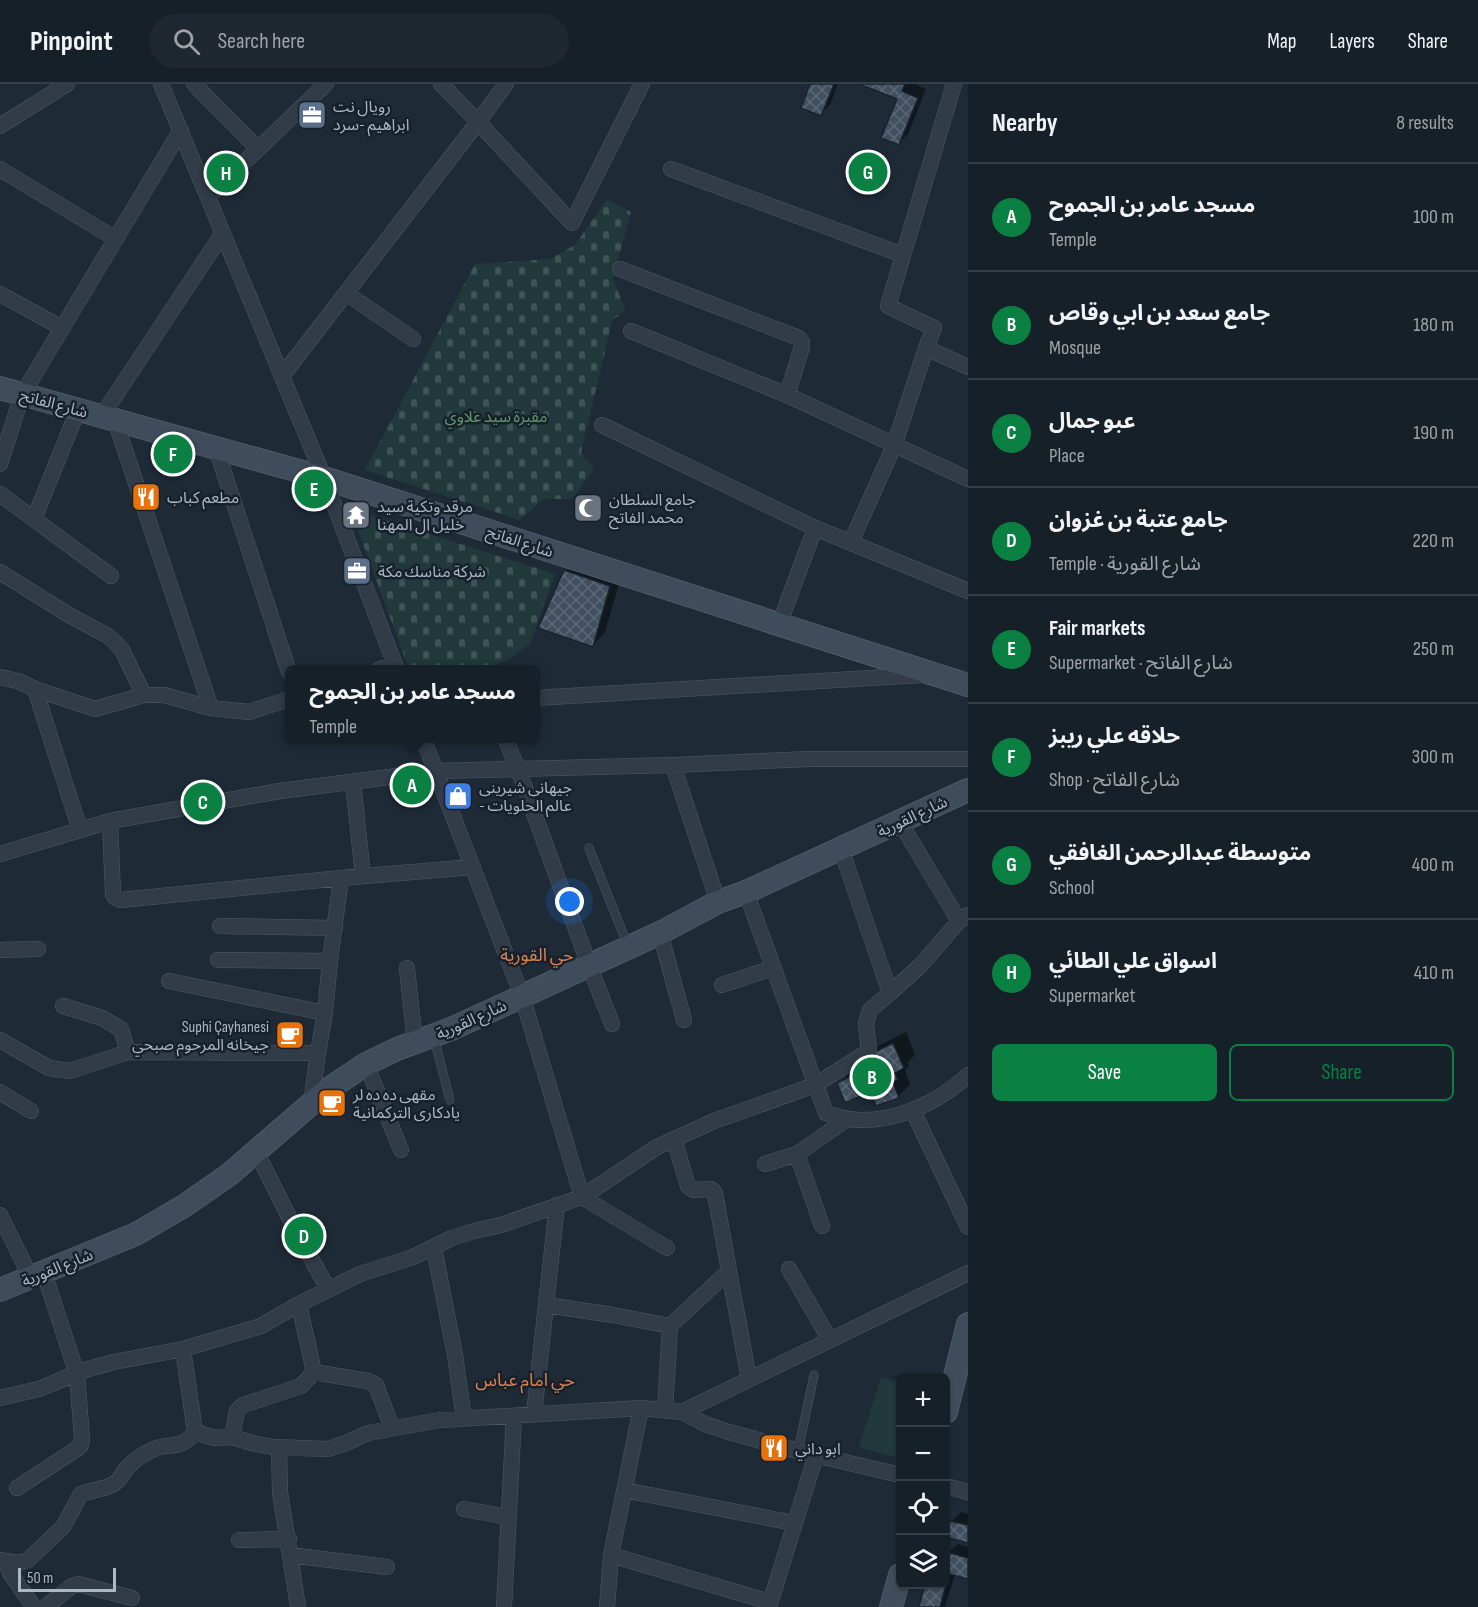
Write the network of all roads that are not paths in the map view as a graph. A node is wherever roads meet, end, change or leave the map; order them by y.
1 (67, 84) edge
2 (161, 84) edge
3 (194, 84) edge
4 (326, 84) edge
5 (441, 84) edge
6 (506, 84) edge
7 (642, 84) edge
8 (954, 84) edge
9 (478, 122) junction
10 (0, 126) edge
11 (181, 130) junction
12 (258, 149) junction
13 (0, 169) edge
14 (671, 169) dead end
15 (208, 197) junction
16 (223, 233) junction
17 (116, 239) junction
18 (903, 255) junction
19 (620, 269) dead end
20 (346, 293) junction
21 (0, 294) edge
22 (62, 328) junction
23 (631, 332) dead end
24 (413, 339) dead end
25 (926, 348) junction
26 (968, 367) edge
27 (282, 376) junction
28 (0, 388) edge
29 (22, 394) junction
30 (787, 395) junction
31 (78, 410) junction
32 (108, 418) junction
33 (602, 425) dead end
34 (894, 446) junction
35 (216, 448) junction
36 (0, 464) edge
37 (324, 478) junction
38 (968, 479) edge
39 (0, 494) edge
40 (34, 519) junction
41 (815, 528) junction
42 (851, 542) junction
43 (0, 572) edge
44 (111, 576) dead end
45 (968, 591) edge
46 (779, 625) junction
47 (287, 665) edge
48 (395, 665) edge
49 (931, 674) junction
50 (0, 677) edge
51 (968, 685) edge
52 (35, 689) junction
53 (144, 695) junction
54 (540, 698) edge
55 (285, 700) edge
56 (211, 708) junction
57 (425, 743) edge
58 (507, 743) edge
59 (968, 759) edge
60 (673, 765) junction
61 (518, 769) junction
62 (436, 771) junction
63 (353, 782) junction
64 (968, 790) edge
65 (110, 821) junction
66 (900, 822) junction
67 (80, 830) junction
68 (589, 848) dead end
69 (841, 849) junction
70 (0, 854) edge
71 (473, 867) junction
72 (363, 876) junction
73 (341, 878) junction
74 (746, 892) junction
75 (718, 902) junction
76 (963, 918) edge
77 (220, 926) dead end
78 (334, 928) junction
79 (660, 933) junction
80 (629, 947) junction
81 (38, 949) dead end
82 (0, 950) edge
83 (218, 960) dead end
84 (330, 961) junction
85 (589, 965) junction
86 (407, 968) dead end
87 (773, 968) junction
88 (169, 981) dead end
89 (722, 985) dead end
90 (890, 993) junction
91 (522, 996) junction
92 (63, 1006) dead end
93 (325, 1013) junction
94 (684, 1020) dead end
95 (612, 1023) dead end
96 (0, 1040) edge
97 (424, 1040) junction
98 (128, 1052) junction
99 (318, 1053) junction
100 (366, 1064) junction
101 (968, 1076) edge
102 (815, 1085) junction
103 (0, 1092) edge
104 (450, 1100) dead end
105 (311, 1104) junction
106 (913, 1111) junction
107 (31, 1112) dead end
108 (847, 1119) junction
109 (674, 1139) junction
110 (401, 1149) dead end
111 (256, 1151) junction
112 (797, 1154) junction
113 (765, 1164) dead end
114 (582, 1197) junction
115 (557, 1205) junction
116 (0, 1215) edge
117 (822, 1226) dead end
118 (968, 1227) edge
119 (434, 1248) junction
120 (666, 1248) dead end
121 (789, 1269) dead end
122 (729, 1271) junction
123 (968, 1273) edge
124 (37, 1276) junction
125 (328, 1289) junction
126 (0, 1290) edge
127 (298, 1304) junction
128 (546, 1305) junction
129 (968, 1324) edge
130 (670, 1326) junction
131 (830, 1340) junction
132 (183, 1350) junction
133 (314, 1372) junction
134 (77, 1374) junction
135 (814, 1376) dead end
136 (749, 1379) junction
137 (950, 1393) edge
138 (0, 1398) edge
139 (641, 1408) junction
140 (665, 1410) junction
141 (682, 1412) junction
142 (534, 1414) junction
143 (514, 1416) junction
144 (464, 1419) junction
145 (392, 1428) junction
146 (195, 1432) junction
147 (232, 1437) junction
148 (279, 1448) junction
149 (798, 1451) junction
150 (816, 1455) junction
151 (896, 1474) edge
152 (950, 1487) edge
153 (17, 1488) dead end
154 (624, 1490) junction
155 (968, 1492) edge
156 (464, 1509) dead end
157 (508, 1516) junction
158 (794, 1523) junction
159 (289, 1539) junction
160 (239, 1540) dead end
161 (290, 1555) junction
162 (611, 1555) junction
163 (3, 1560) edge
164 (387, 1567) dead end
165 (896, 1589) edge
166 (132, 1598) dead end
167 (770, 1604) edge
168 (34, 1607) edge
169 (45, 1607) edge
170 (298, 1607) edge
171 (504, 1607) edge
172 (607, 1607) edge
173 (891, 1607) edge

1 - 10 street
2 - 11 street
3 - 12 street
4 - 12 street
5 - 9 street
6 - 9 street
7 - 9 street
8 - 18 street
9 - 20 street
11 - 15 street
11 - 17 street
12 - 15 street
13 - 17 street
14 - 18 street
15 - 16 street
16 - 27 street
16 - 32 street
17 - 22 street
18 - 25 street
19 - 30 street
20 - 24 street
20 - 27 street
21 - 22 street
22 - 29 street
23 - 30 street
25 - 26 street
25 - 34 street
27 - 37 street
28 - 29 street, شارع الفاتح
29 - 31 street, شارع الفاتح
29 - 36 street
30 - 34 street
31 - 32 street, شارع الفاتح
31 - 40 street
32 - 35 street, شارع الفاتح
32 - 56 street
33 - 41 street
34 - 38 street
34 - 42 street
35 - 37 street, شارع الفاتح
35 - 47 street
37 - 46 street, شارع الفاتح
37 - 48 street
39 - 40 street
40 - 44 street
41 - 42 street
41 - 46 street
42 - 45 street
43 - 53 street
46 - 49 street, شارع الفاتح
49 - 51 street, شارع الفاتح
49 - 54 street
50 - 52 street
52 - 53 street
52 - 67 street
53 - 56 street
55 - 56 street
57 - 62 street
58 - 61 street
59 - 60 street
60 - 61 street
60 - 75 street
61 - 62 street
61 - 85 street
62 - 63 street
62 - 71 street
63 - 65 street
63 - 72 street
64 - 66 street, شارع القورية
65 - 67 street
65 - 73 street
66 - 69 street, شارع القورية
66 - 76 street
67 - 70 street
68 - 80 lane
69 - 74 street, شارع القورية
69 - 90 street
71 - 72 street
71 - 91 street
72 - 73 street
73 - 78 street
74 - 75 street, شارع القورية
74 - 87 street
75 - 79 street, شارع القورية
76 - 90 street
77 - 78 street
78 - 84 street
79 - 80 street, شارع القورية
79 - 94 street
80 - 85 street, شارع القورية
81 - 82 street
83 - 84 street
84 - 93 street
85 - 91 street, شارع القورية
85 - 95 street
86 - 97 street
87 - 89 street
87 - 102 street
88 - 93 street
90 - 102 street
91 - 97 street, شارع القورية
91 - 114 street
92 - 98 street
93 - 99 street
96 - 98 street
97 - 100 street, شارع القورية
97 - 104 lane
98 - 99 street
99 - 105 street
100 - 105 street, شارع القورية
100 - 110 street
101 - 106 street
102 - 108 street
102 - 109 street
103 - 107 street
105 - 111 street, شارع القورية
106 - 108 street
106 - 118 street
108 - 112 street
109 - 114 street
109 - 122 street
111 - 124 street, شارع القورية
111 - 125 street
112 - 113 street
112 - 117 street
114 - 115 street
114 - 120 street
115 - 119 street
115 - 128 street
116 - 124 street
119 - 125 street
119 - 144 street
121 - 131 street
122 - 130 street
122 - 136 street
123 - 131 street
124 - 126 street, شارع القورية
124 - 134 street
125 - 127 street
127 - 132 street
127 - 133 street
128 - 130 street
128 - 142 street
129 - 137 street
130 - 140 street
131 - 136 street
132 - 134 street
132 - 146 street
133 - 145 street
133 - 147 street
134 - 138 street
134 - 153 street
135 - 149 lane
136 - 141 street
139 - 140 street
139 - 142 street
139 - 154 street
140 - 141 street
141 - 149 street
142 - 143 street
143 - 144 street
143 - 157 street
144 - 145 street
145 - 148 street
146 - 147 street
146 - 163 street
147 - 148 street
148 - 159 street
149 - 150 street
150 - 151 street
150 - 158 street
152 - 155 street
154 - 158 street
154 - 162 street
156 - 157 street
157 - 171 street
158 - 167 street
159 - 160 street
159 - 161 street
161 - 164 street
161 - 170 street
162 - 167 street
162 - 172 street
163 - 168 street
165 - 173 street
166 - 169 street

